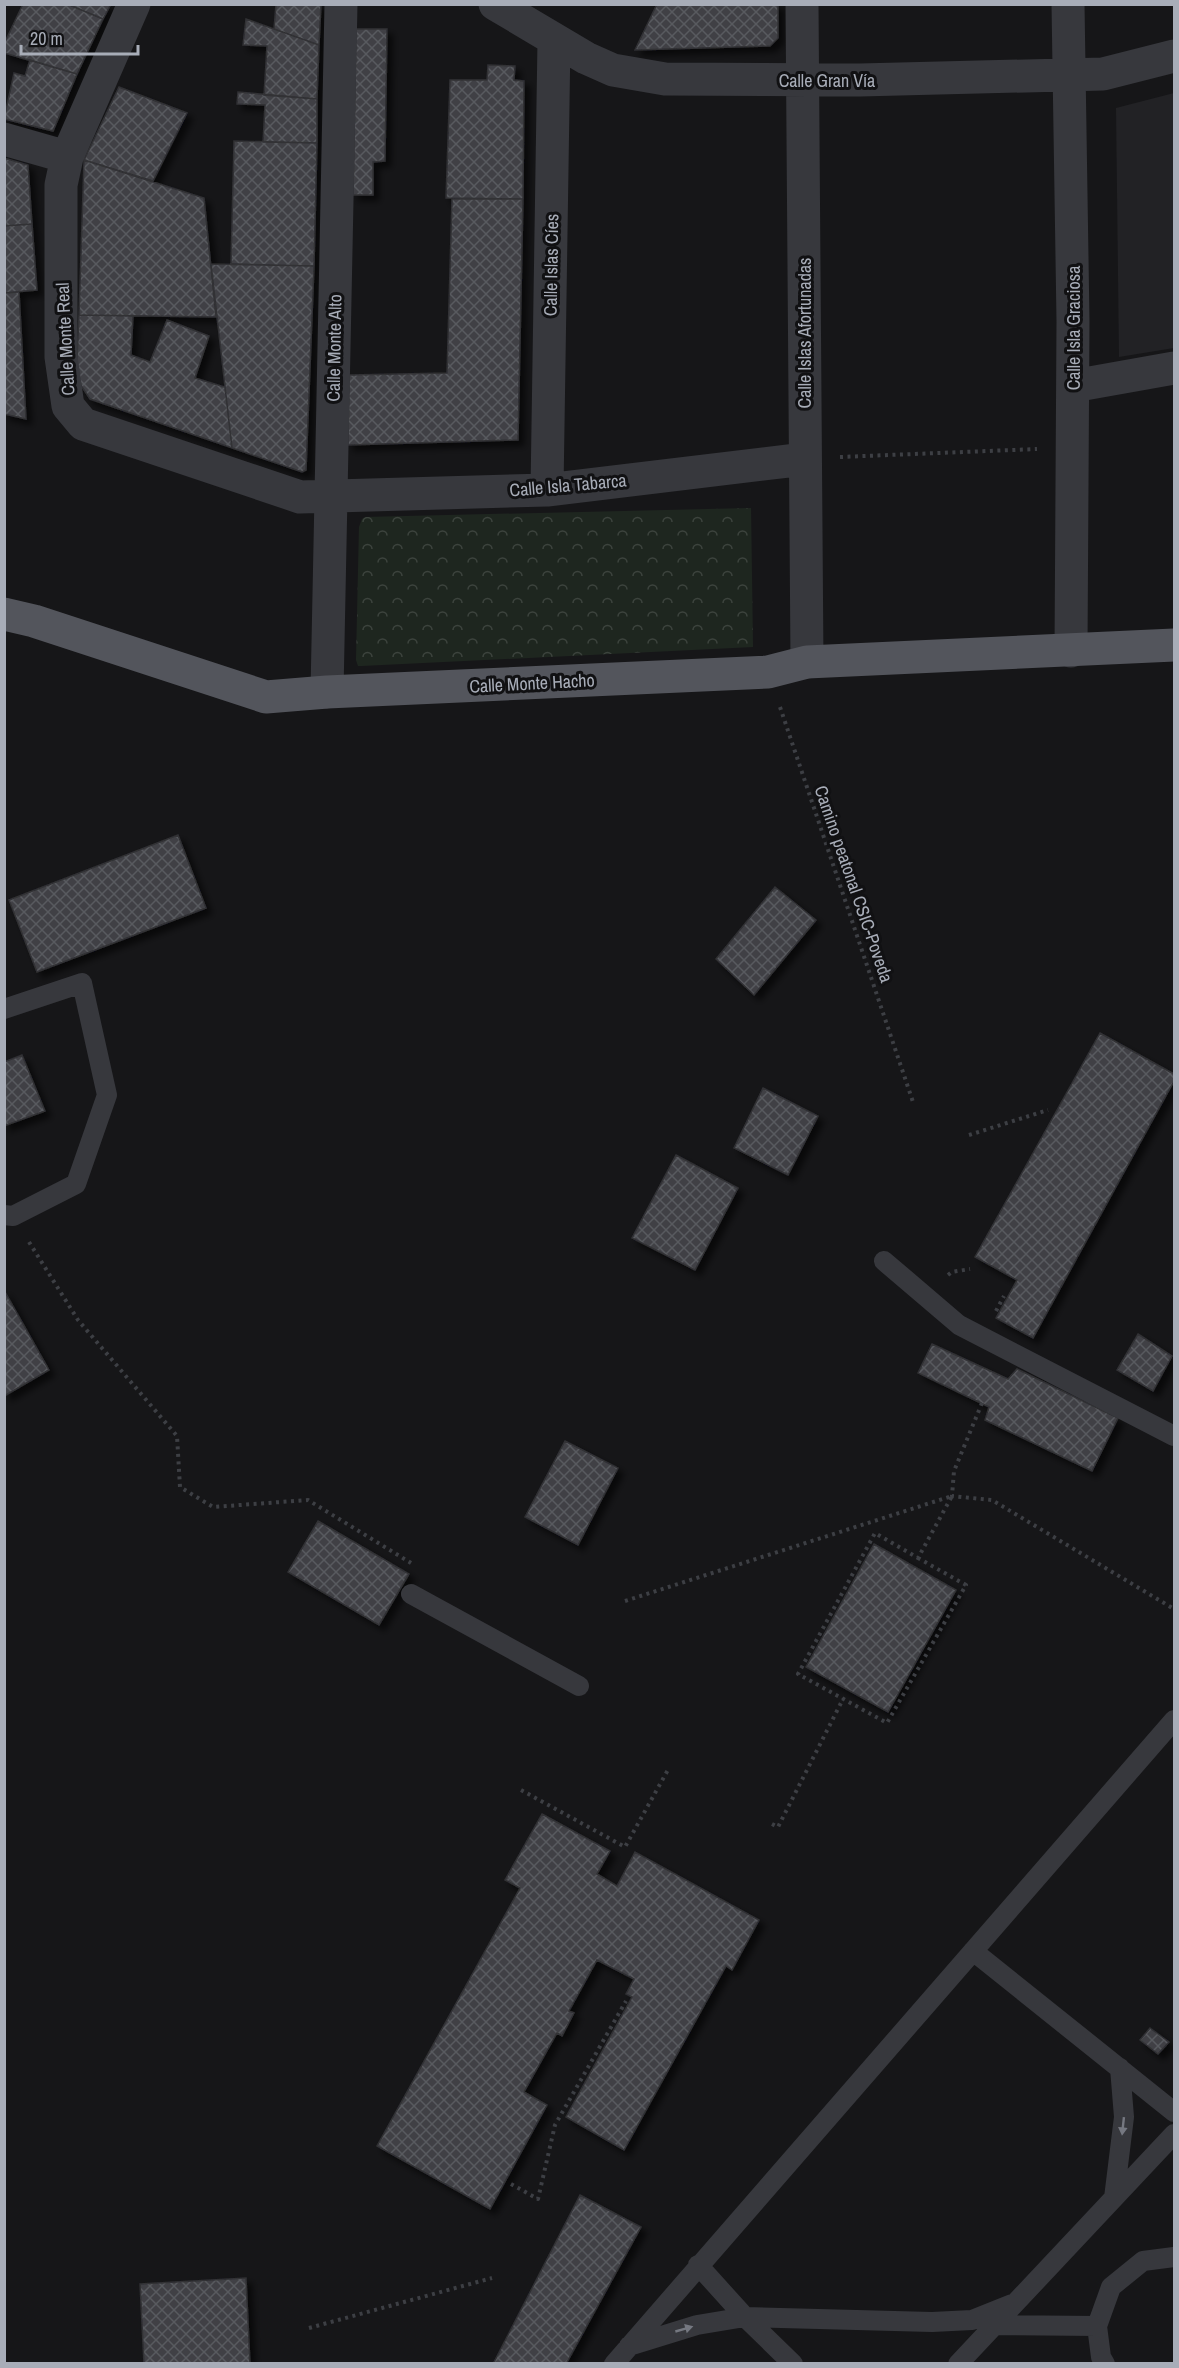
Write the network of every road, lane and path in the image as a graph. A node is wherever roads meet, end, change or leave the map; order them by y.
1 (134, 4) edge
2 (341, 4) edge
3 (495, 4) edge
4 (802, 4) edge
5 (1068, 4) edge
6 (555, 40) junction
7 (1174, 56) edge
8 (1069, 75) junction
9 (803, 80) junction
10 (4, 139) edge
11 (67, 157) junction
12 (1174, 368) edge
13 (1073, 386) junction
14 (1073, 447) junction
15 (805, 459) junction
16 (547, 490) junction
17 (330, 497) junction
18 (4, 614) edge
19 (1174, 645) edge
20 (1071, 651) junction
21 (807, 662) junction
22 (768, 672) junction
23 (327, 692) junction
24 (4, 1009) edge
25 (914, 1105) dead end
26 (1048, 1110) dead end
27 (969, 1136) dead end
28 (9, 1215) edge
29 (884, 1261) dead end
30 (982, 1403) dead end
31 (1174, 1436) edge
32 (952, 1496) junction
33 (918, 1558) junction
34 (411, 1594) joint
35 (625, 1601) dead end
36 (1174, 1609) edge
37 (579, 1686) dead end
38 (843, 1699) junction
39 (1174, 1720) edge
40 (669, 1768) dead end
41 (521, 1790) dead end
42 (772, 1824) dead end
43 (973, 1951) junction
44 (626, 2001) dead end
45 (1120, 2068) junction
46 (1174, 2112) edge
47 (1174, 2134) edge
48 (511, 2184) dead end
49 (1114, 2198) junction
50 (1174, 2257) edge
51 (699, 2265) junction
52 (492, 2278) dead end
53 (1012, 2304) junction
54 (745, 2317) junction
55 (995, 2325) junction
56 (1097, 2326) junction
57 (309, 2328) dead end
58 (628, 2347) junction
59 (614, 2364) edge
60 (793, 2364) edge
61 (958, 2364) edge
62 (1105, 2364) edge

1 - 11 street, Calle Monte Real
2 - 17 street, Calle Monte Alto
3 - 6 street, Calle Gran Vía
4 - 9 street, Calle Islas Afortunadas
5 - 8 street, Calle Isla Graciosa
6 - 9 street, Calle Gran Vía
6 - 16 street, Calle Islas Cíes
7 - 8 street, Calle Gran Vía
8 - 9 street, Calle Gran Vía
8 - 13 street, Calle Isla Graciosa
9 - 15 street, Calle Islas Afortunadas
10 - 11 street
11 - 17 street, Calle Monte Real
12 - 13 street
13 - 14 street, Calle Isla Graciosa
14 - 15 path
14 - 20 street, Calle Isla Graciosa
15 - 16 street, Calle Isla Tabarca
15 - 21 street, Calle Islas Afortunadas
16 - 17 street, Calle Isla Tabarca
17 - 23 street, Calle Monte Alto
18 - 23 main road, Calle Monte Hacho
19 - 20 main road, Calle Monte Hacho
20 - 21 main road, Calle Monte Hacho
21 - 22 main road, Calle Monte Hacho
22 - 23 main road, Calle Monte Hacho
22 - 25 path, Camino peatonal CSIC-Poveda
24 - 28 lane
26 - 27 path
28 - 34 path
29 - 31 lane
30 - 32 path
32 - 33 path
32 - 35 path
32 - 36 path
33 - 38 path
33 - 38 path
34 - 37 lane
38 - 42 path
39 - 43 lane
40 - 41 path
43 - 45 lane
43 - 51 lane
44 - 48 path
45 - 46 lane
45 -> 49 lane
47 - 49 lane
49 - 53 lane
50 - 56 lane
51 - 54 lane
51 - 58 lane
52 - 57 path
53 - 54 lane
53 - 55 lane
58 -> 54 lane
54 - 60 lane
55 - 56 lane
55 - 61 lane
56 - 62 lane
58 - 59 lane

